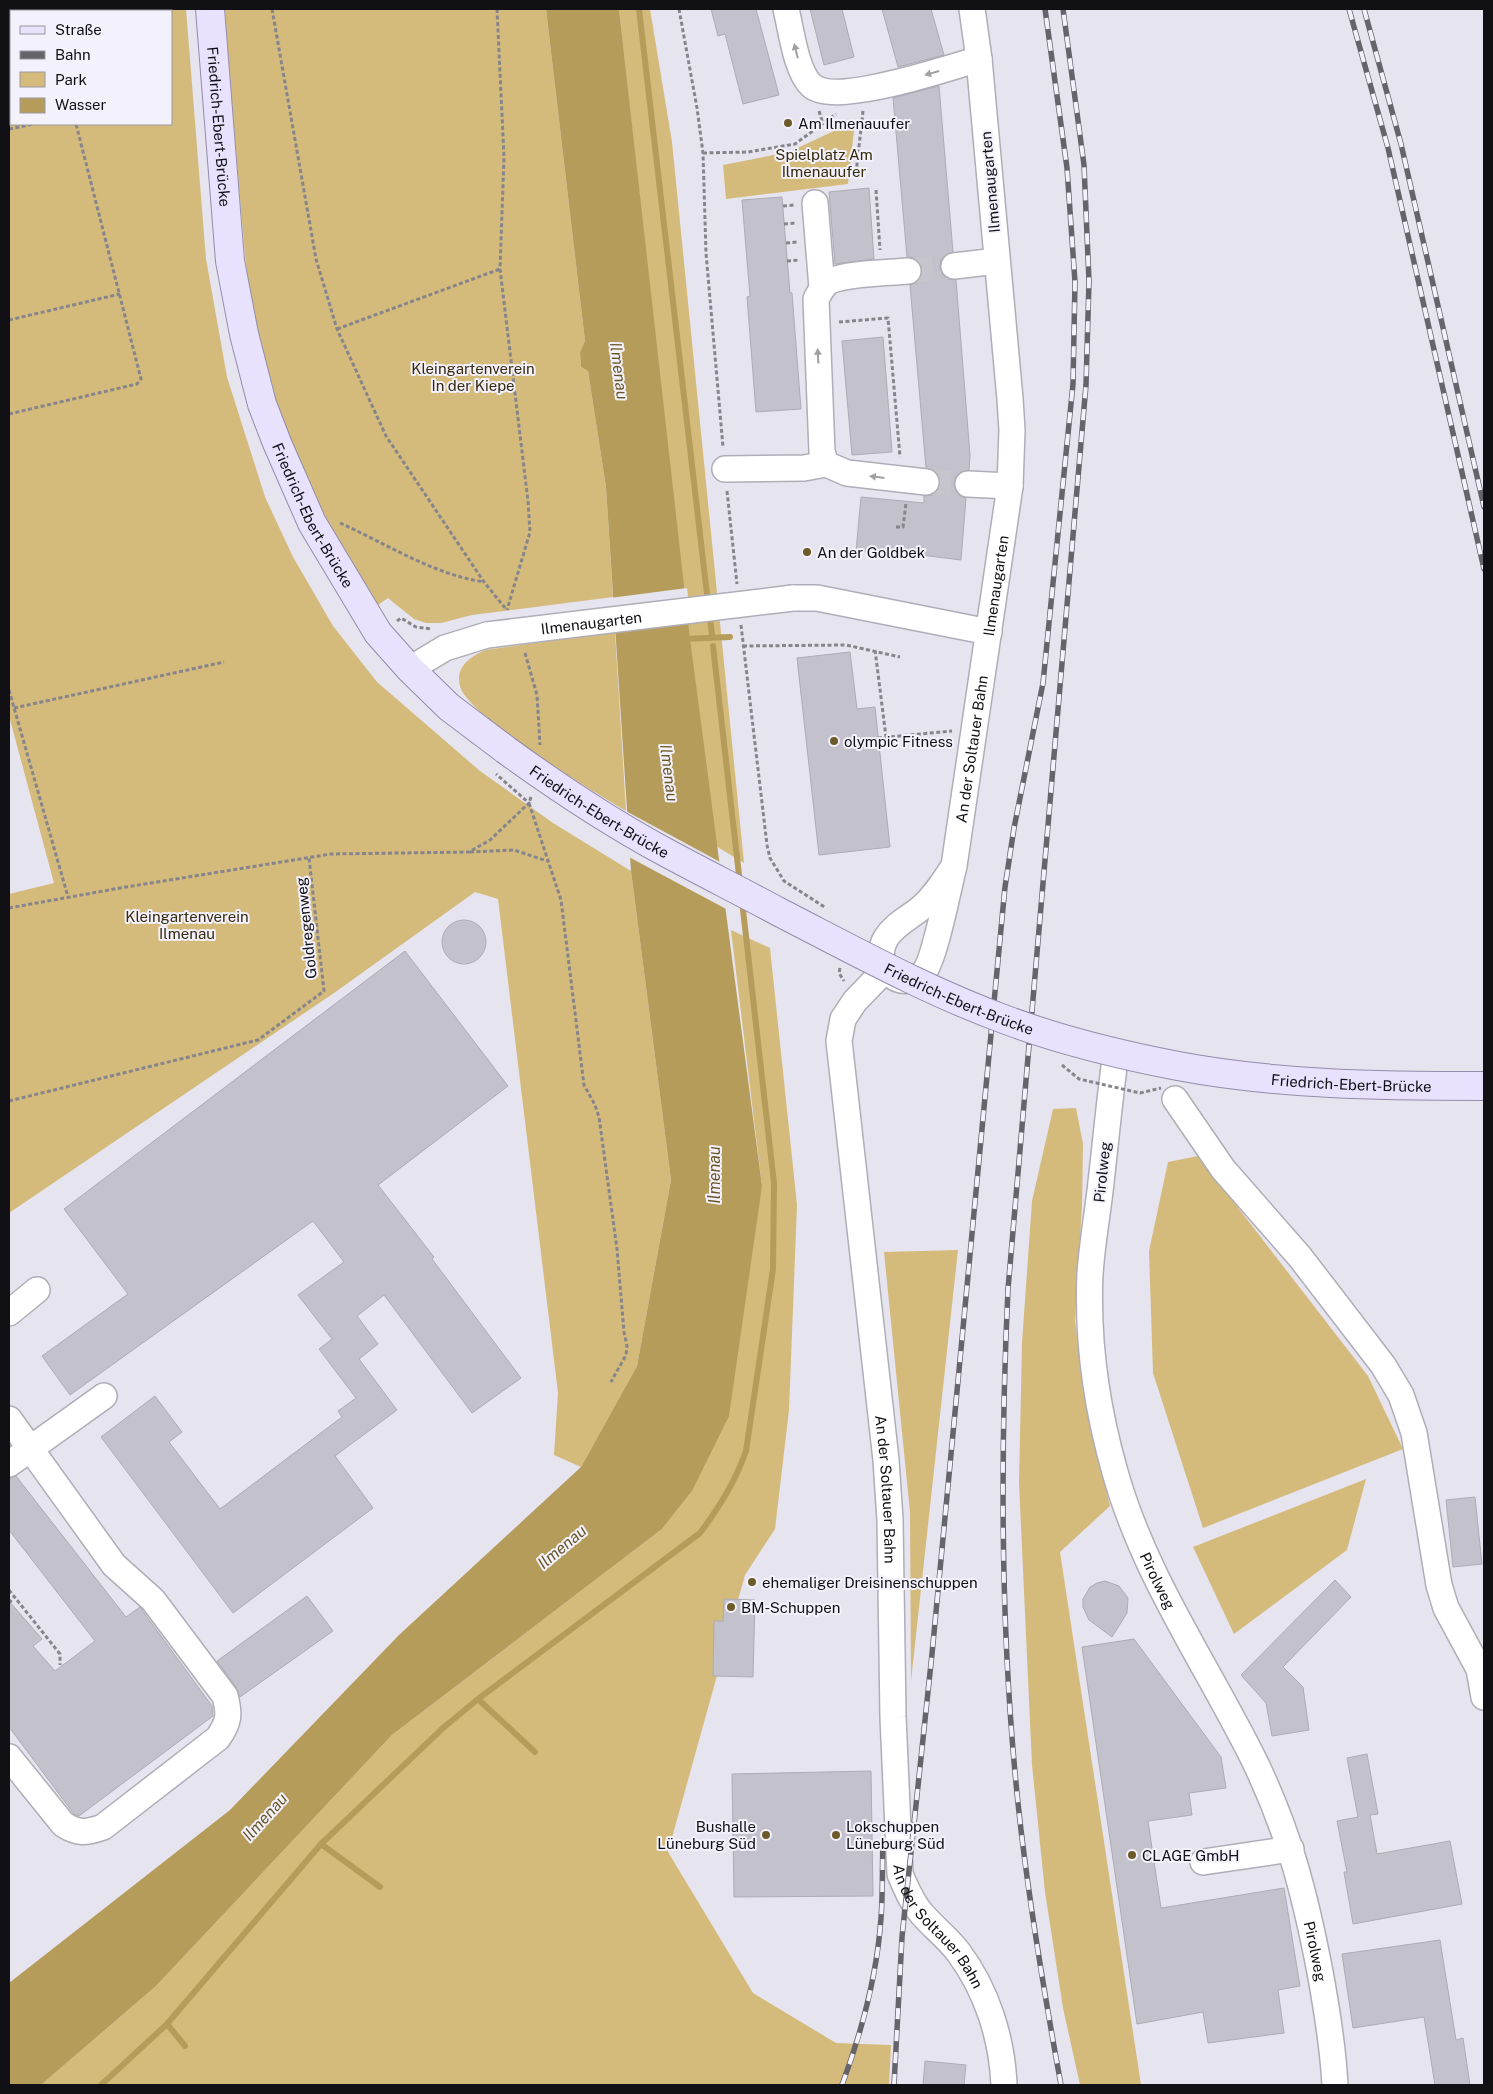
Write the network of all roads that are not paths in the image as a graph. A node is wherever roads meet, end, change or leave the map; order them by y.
1 (210, 9) edge
2 (786, 9) edge
3 (972, 9) edge
4 (979, 60) junction
5 (815, 203) dead end
6 (997, 261) junction
7 (954, 266) tunnel mouth
8 (908, 270) tunnel mouth
9 (822, 288) junction
10 (826, 464) junction
11 (725, 469) dead end
12 (912, 481) tunnel mouth
13 (968, 484) tunnel mouth
14 (1010, 486) junction
15 (989, 632) junction
16 (410, 669) junction
17 (954, 866) junction
18 (885, 970) junction
19 (1116, 1052) junction
20 (1484, 1086) edge
21 (1175, 1099) dead end
22 (37, 1290) dead end
23 (9, 1313) edge
24 (104, 1396) dead end
25 (9, 1420) edge
26 (29, 1450) junction
27 (9, 1464) edge
28 (1484, 1696) edge
29 (9, 1757) edge
30 (1291, 1849) junction
31 (1203, 1862) dead end
32 (1004, 2085) edge
33 (1335, 2085) edge

1 - 16 main road, Friedrich-Ebert-Brücke
4 -> 2 street
3 - 4 street, Ilmenaugarten
4 - 6 street, Ilmenaugarten
5 - 9 street
6 - 7 street
6 - 14 street, Ilmenaugarten
8 - 9 street
10 -> 9 street
10 - 11 street
12 -> 10 street
13 - 14 street
14 - 15 street, Ilmenaugarten
15 - 16 street, Ilmenaugarten, bridge
15 - 17 street, An der Soltauer Bahn
16 - 19 main road, Friedrich-Ebert-Brücke, bridge
17 - 18 street, An der Soltauer Bahn
17 - 18 street, An der Soltauer Bahn
18 - 32 street, An der Soltauer Bahn
19 - 20 main road, Friedrich-Ebert-Brücke, bridge
19 - 30 street, Pirolweg
21 - 28 street
22 - 23 street
24 - 26 street
25 - 26 street
26 - 27 street
26 - 29 street
30 - 31 street
30 - 33 street, Pirolweg

